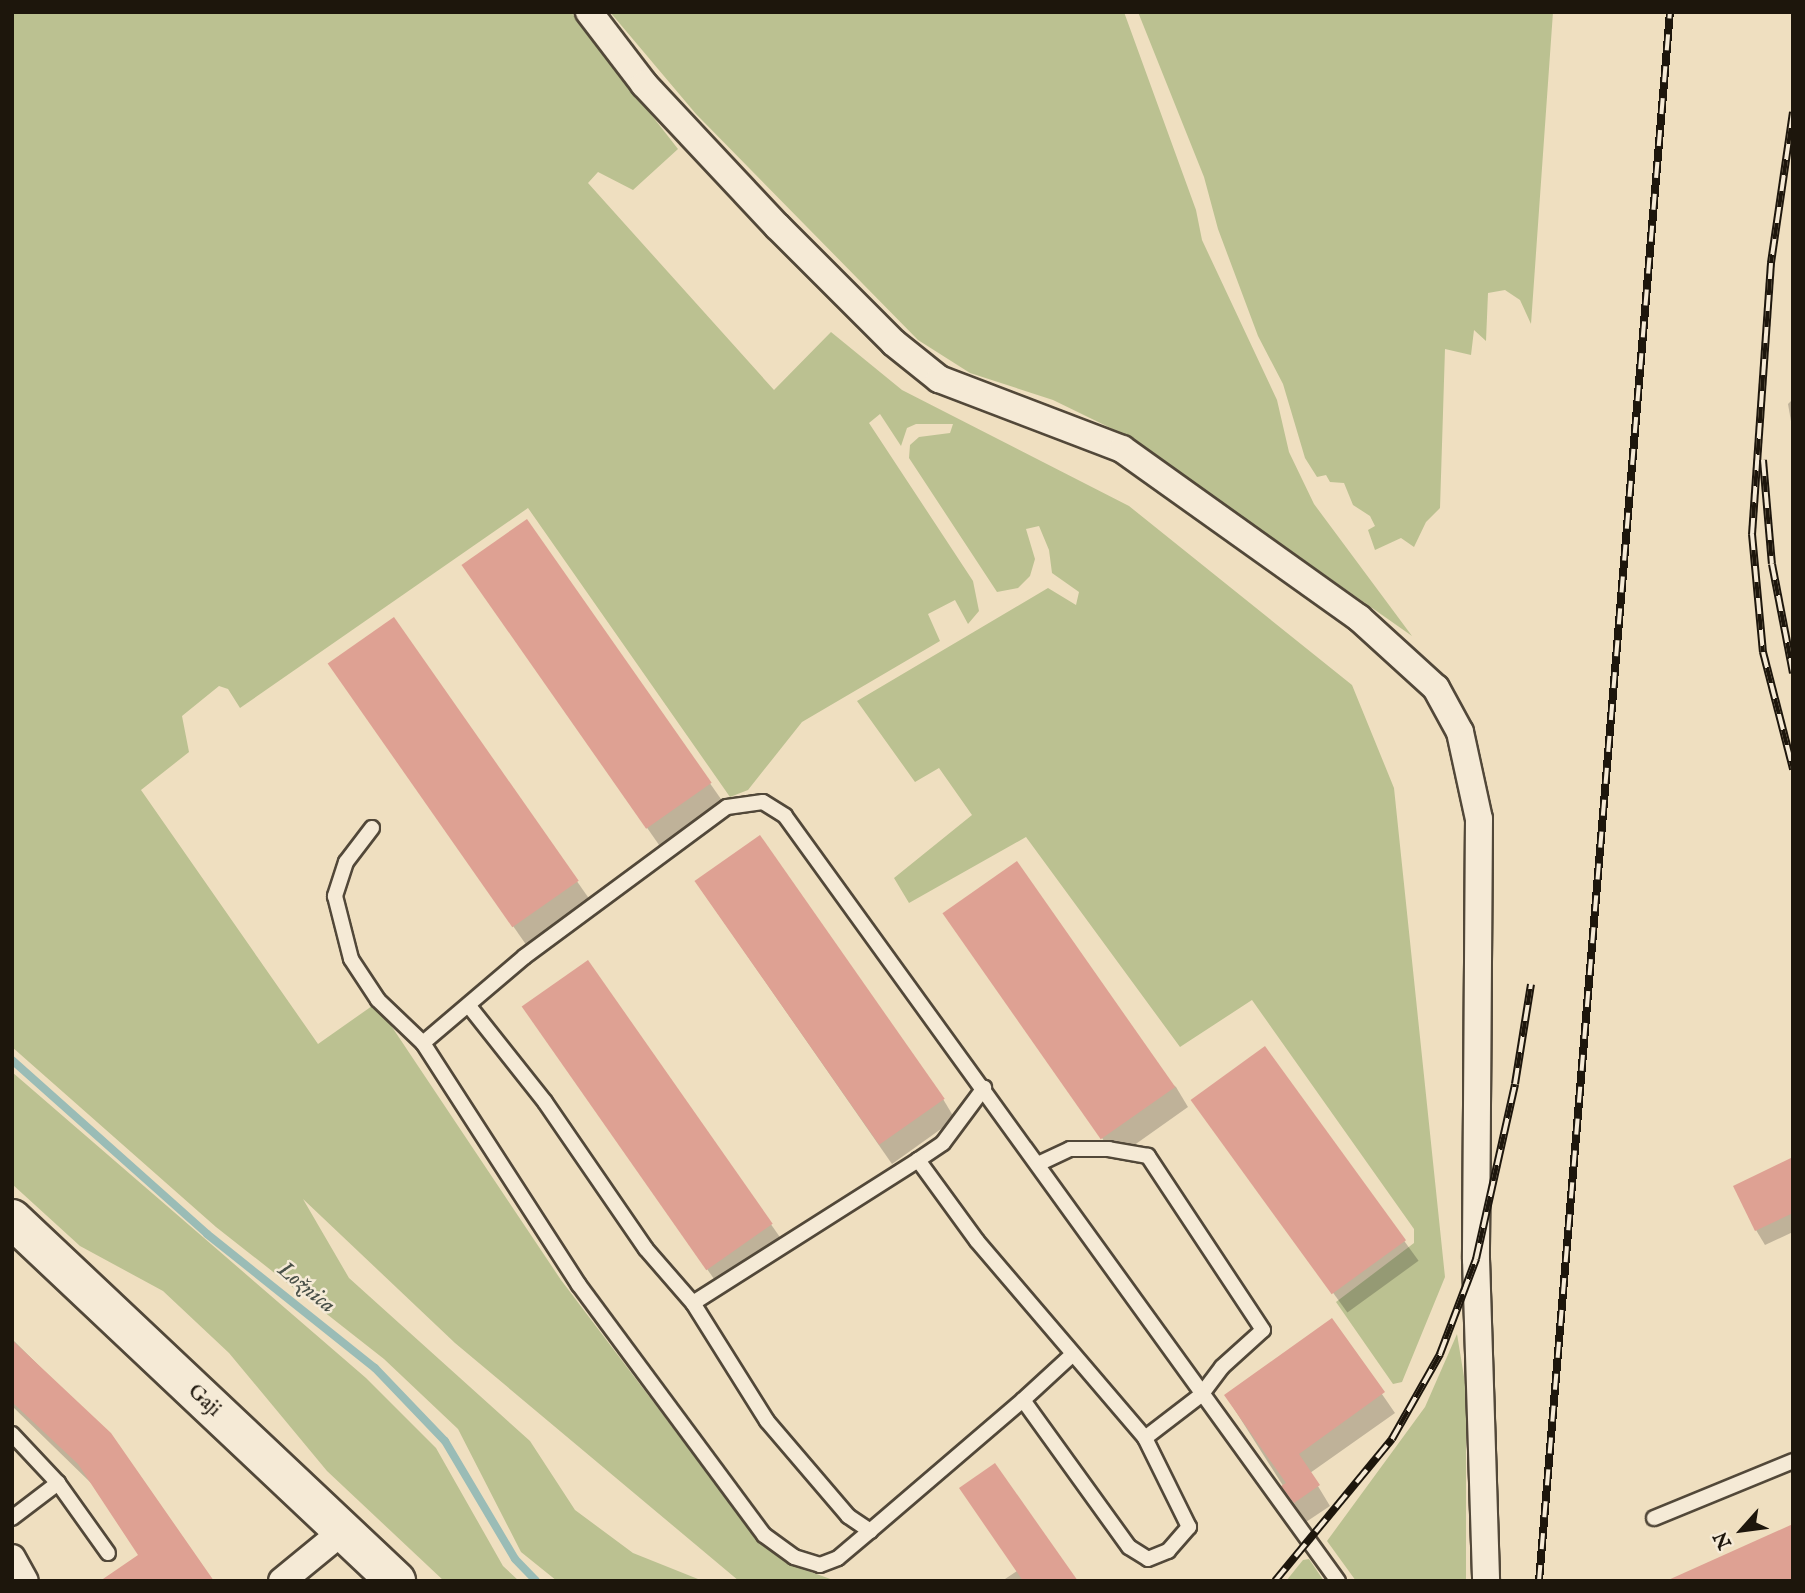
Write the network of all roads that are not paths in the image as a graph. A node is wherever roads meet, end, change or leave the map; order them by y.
1 (589, 12) edge
2 (372, 828) dead end
3 (469, 1006) junction
4 (423, 1043) junction
5 (984, 1088) junction
6 (918, 1160) junction
7 (1038, 1164) junction
8 (12, 1219) edge
9 (694, 1303) junction
10 (1072, 1355) junction
11 (1201, 1395) junction
12 (1023, 1400) junction
13 (12, 1434) edge
14 (1144, 1438) junction
15 (1793, 1461) edge
16 (58, 1483) junction
17 (12, 1518) edge
18 (1654, 1518) dead end
19 (344, 1530) junction
20 (870, 1531) junction
21 (108, 1553) dead end
22 (12, 1558) edge
23 (26, 1581) edge
24 (282, 1581) edge
25 (396, 1581) edge
26 (1338, 1581) edge
27 (1486, 1581) edge

1 - 27 street
2 - 4 lane
3 - 4 lane
3 - 5 lane
3 - 9 lane
4 - 20 lane
5 - 6 lane
5 - 7 lane
6 - 9 lane
6 - 10 lane
7 - 11 lane
7 - 11 lane
8 - 19 street, Gaji
9 - 20 lane
10 - 12 lane
10 - 14 lane
11 - 14 lane
11 - 26 lane
12 - 14 lane
12 - 20 lane
13 - 16 lane
15 - 18 lane
16 - 17 lane
16 - 21 lane
19 - 24 street
19 - 25 street, Gaji
22 - 23 street

